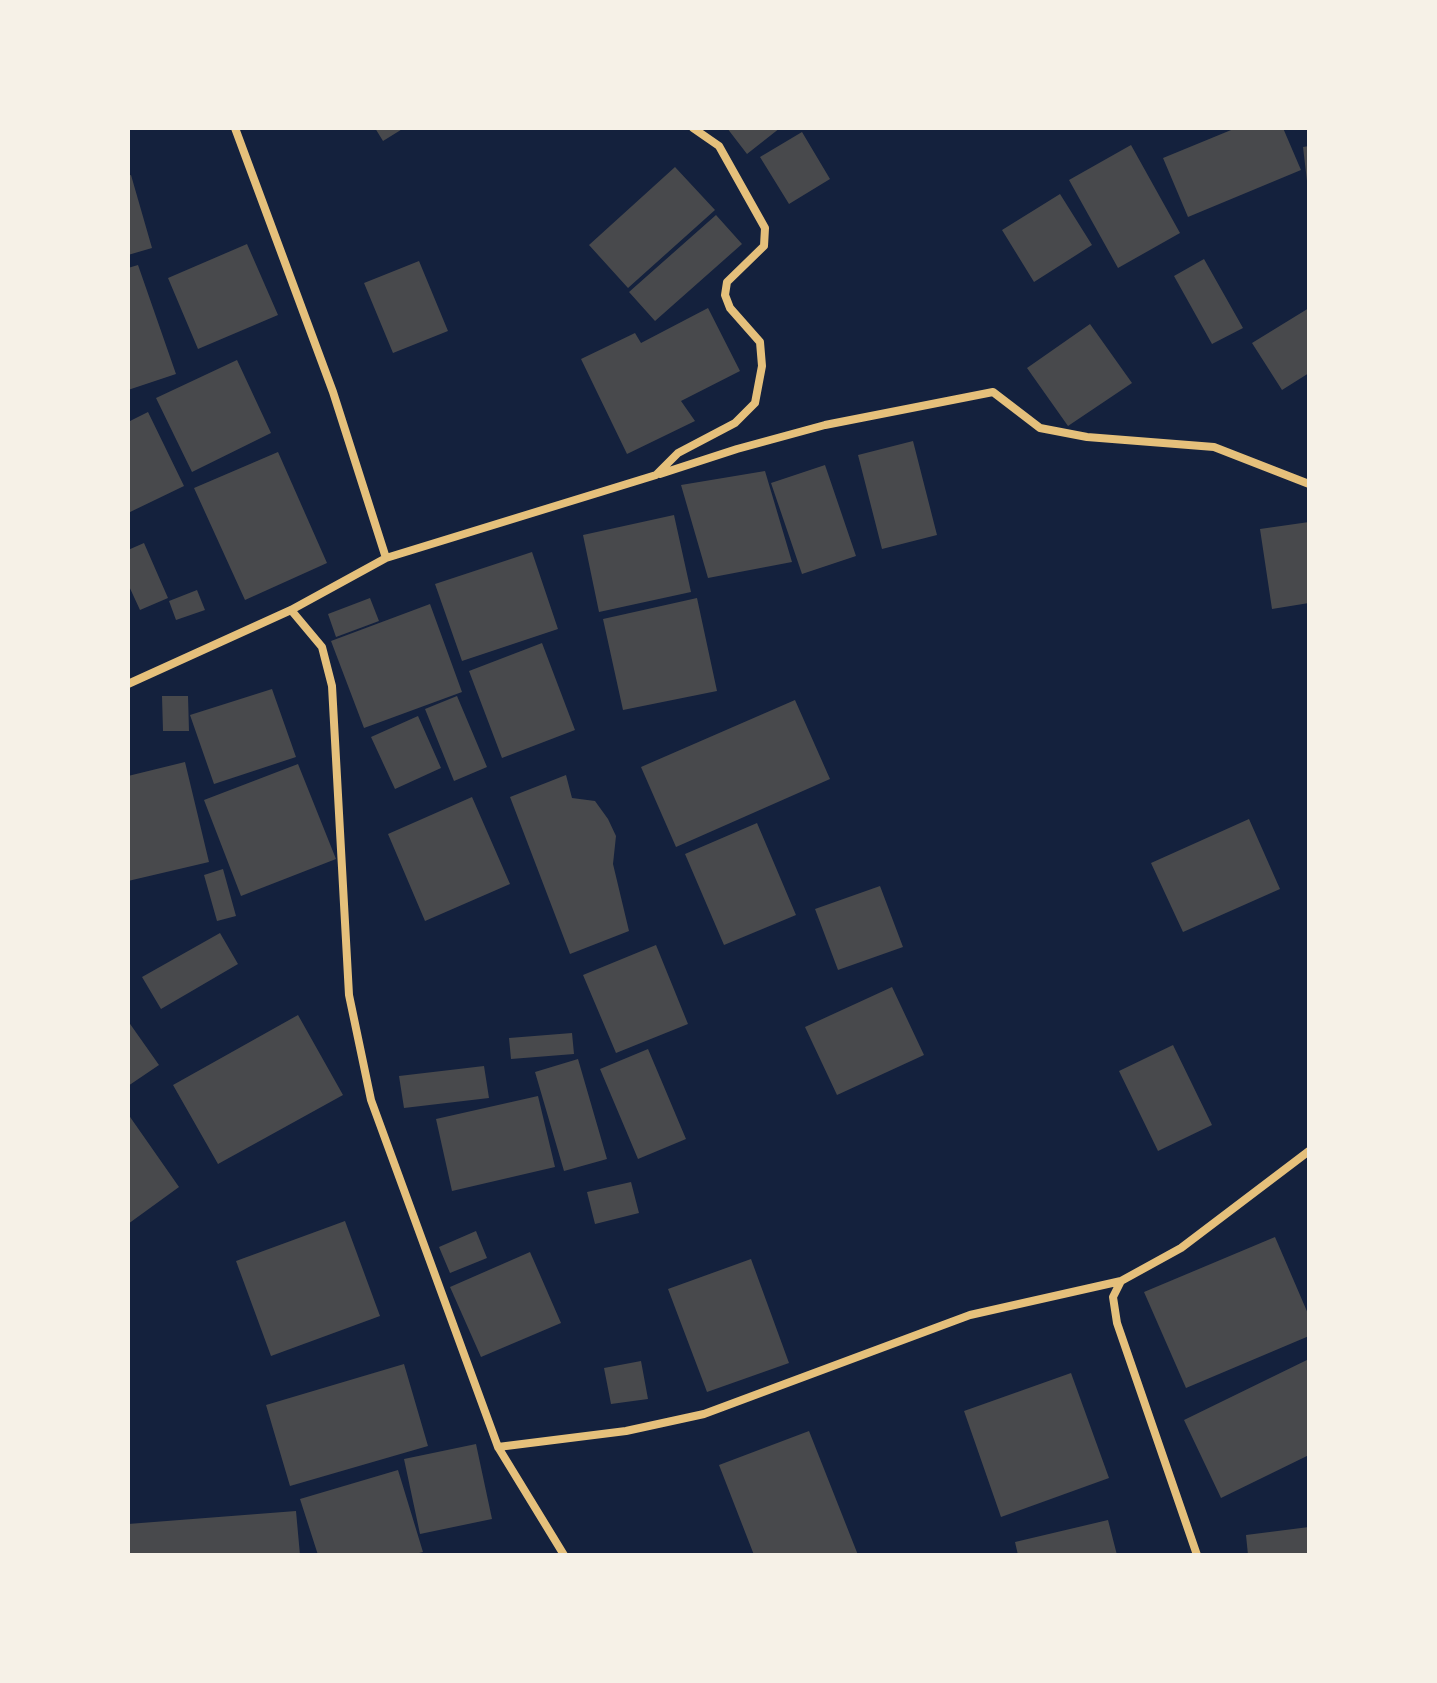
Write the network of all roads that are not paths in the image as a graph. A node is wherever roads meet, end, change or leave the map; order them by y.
1 (235, 128) edge
2 (693, 128) edge
3 (656, 475) junction
4 (1309, 484) edge
5 (386, 558) junction
6 (291, 610) junction
7 (128, 684) edge
8 (1309, 1151) edge
9 (1121, 1281) junction
10 (498, 1447) junction
11 (564, 1555) edge
12 (1197, 1555) edge

1 - 5 street
2 - 3 street
3 - 4 street
3 - 5 street
5 - 6 street
6 - 7 street
6 - 10 street
8 - 9 street
9 - 10 street
9 - 12 street
10 - 11 street

